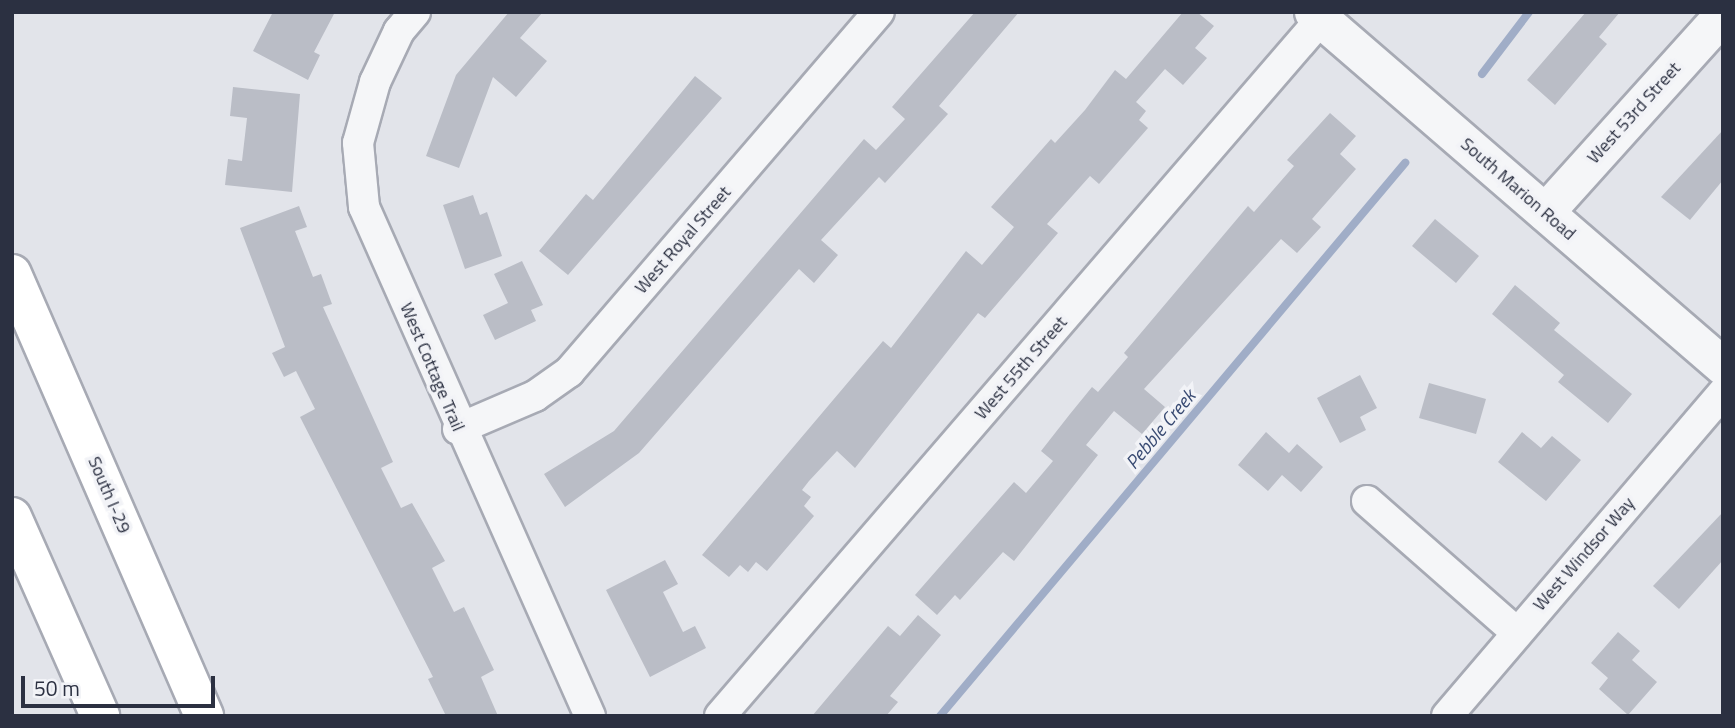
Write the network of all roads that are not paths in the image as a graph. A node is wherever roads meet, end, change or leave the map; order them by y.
1 (415, 12) edge
2 (879, 12) edge
3 (1723, 14) edge
4 (1317, 16) edge
5 (1545, 212) junction
6 (12, 274) edge
7 (1723, 366) edge
8 (1723, 393) edge
9 (458, 429) junction
10 (1367, 502) dead end
11 (12, 517) edge
12 (1517, 632) junction
13 (100, 716) edge
14 (204, 716) edge
15 (590, 716) edge
16 (720, 716) edge
17 (1447, 716) edge

1 - 9 street, West Cottage Trail
2 - 9 street, West Royal Street
3 - 5 street, West 53rd Street
4 - 5 street, South Marion Road
4 - 16 street, West 55th Street
5 - 7 street, South Marion Road
6 - 14 highway, South I-29
8 - 12 street, West Windsor Way
9 - 15 street, West Cottage Trail
10 - 12 street
11 - 13 highway
12 - 17 street, West Windsor Way

